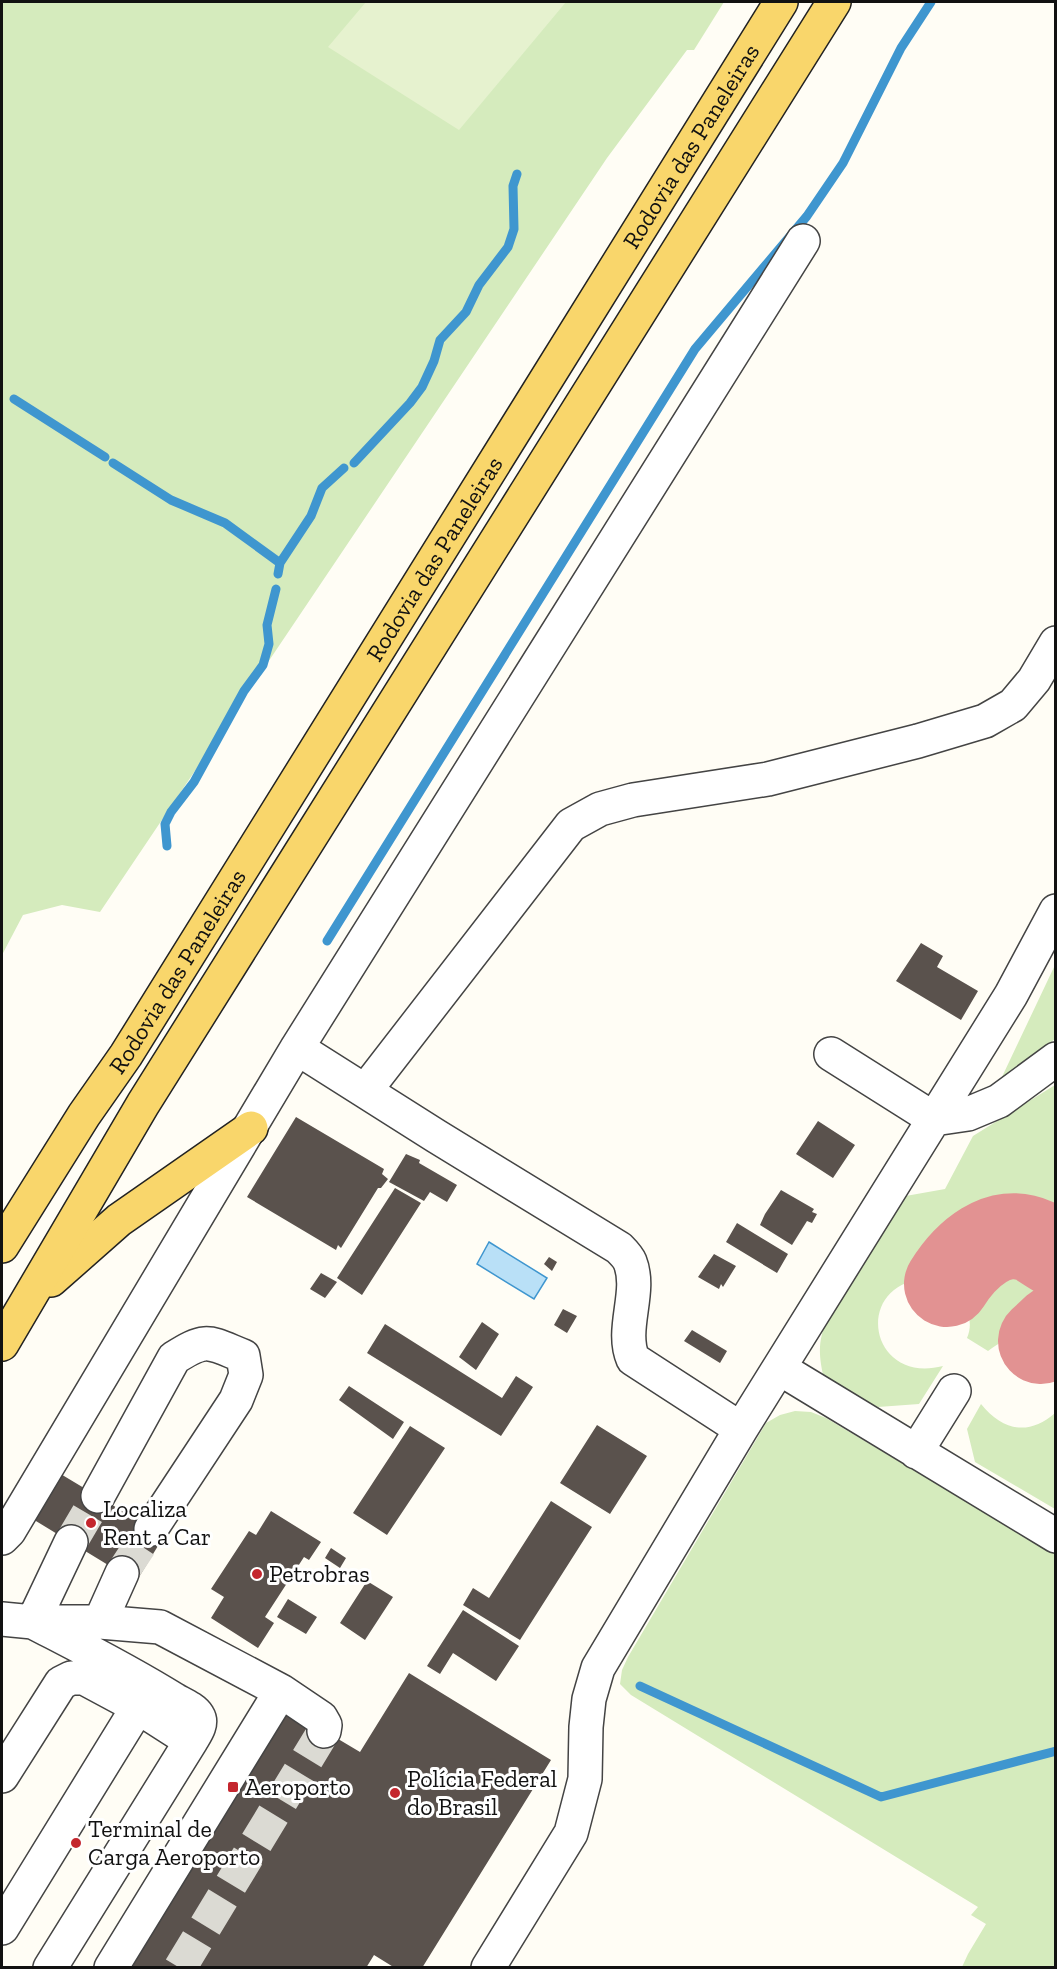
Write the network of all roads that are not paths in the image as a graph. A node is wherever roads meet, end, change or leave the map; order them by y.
1 (781, 2) edge
2 (834, 2) edge
3 (802, 241) dead end
4 (1056, 644) edge
5 (1056, 911) edge
6 (297, 1048) junction
7 (831, 1053) dead end
8 (1056, 1059) edge
9 (365, 1091) junction
10 (84, 1115) junction
11 (934, 1119) junction
12 (251, 1128) junction
13 (2, 1215) edge
14 (2, 1246) edge
15 (30, 1298) junction
16 (2, 1344) edge
17 (779, 1368) junction
18 (954, 1391) dead end
19 (741, 1429) junction
20 (916, 1452) junction
21 (98, 1496) tunnel mouth
22 (151, 1529) tunnel mouth
23 (1056, 1536) edge
24 (2, 1538) edge
25 (71, 1542) tunnel mouth
26 (122, 1573) tunnel mouth
27 (17, 1620) edge
28 (100, 1622) junction
29 (281, 1691) junction
30 (138, 1707) junction
31 (324, 1731) dead end
32 (191, 1742) junction
33 (2, 1776) edge
34 (2, 1928) edge
35 (50, 1968) edge
36 (111, 1968) edge
37 (488, 1968) edge

1 - 10 main road, Rodovia das Paneleiras
2 - 15 main road, Rodovia das Paneleiras
3 - 6 street
4 - 9 street
5 - 11 street
6 - 9 street
6 - 12 street
7 - 11 street
8 - 11 street
9 - 19 street
10 - 13 street
10 - 14 main road, Rodovia das Paneleiras
11 - 17 street
12 - 15 main road
12 - 24 street
15 - 16 main road, Rodovia das Paneleiras
17 - 19 street
17 - 20 street
18 - 20 street
19 - 37 street
20 - 23 street
21 - 22 street
25 - 27 street
26 - 28 street
27 - 28 street
27 - 32 street
28 - 29 street
29 - 31 street
29 - 36 street
30 - 32 street
30 - 33 street
30 - 34 street
32 - 35 street

